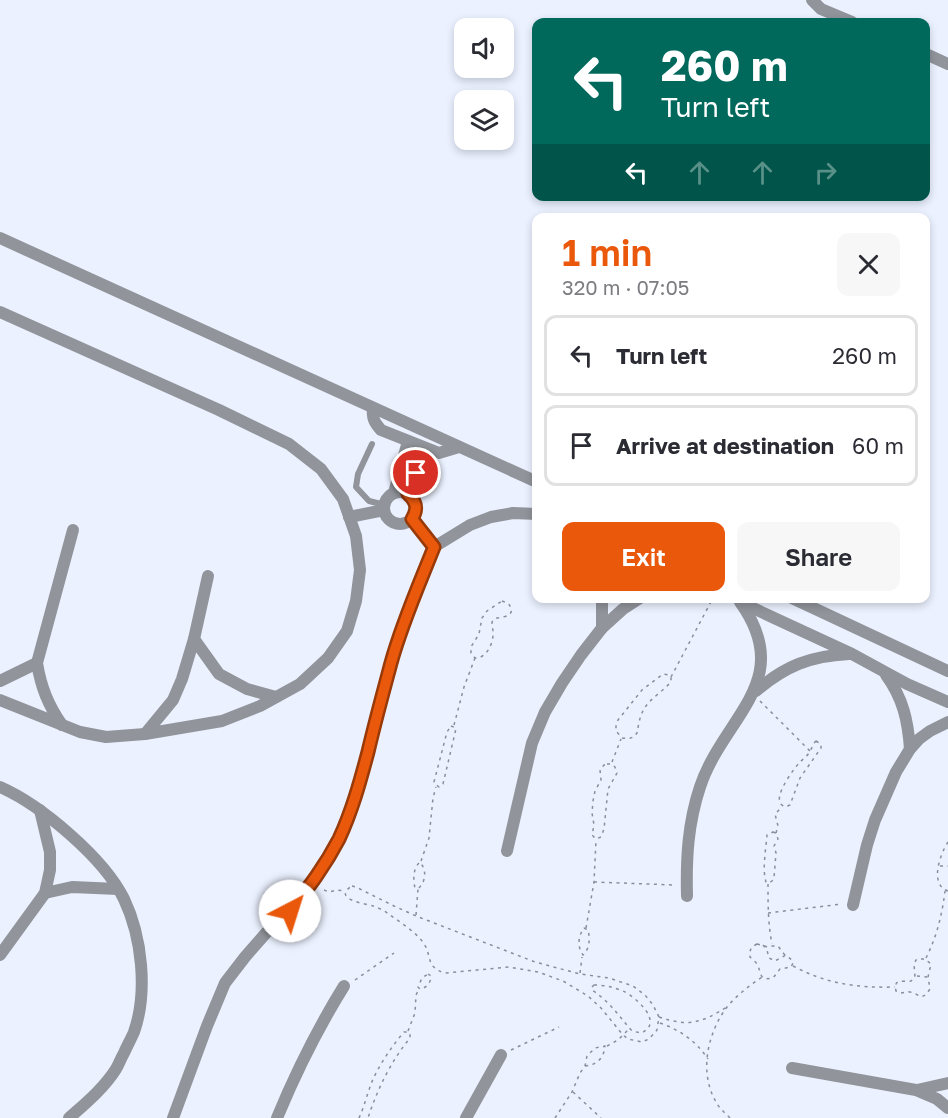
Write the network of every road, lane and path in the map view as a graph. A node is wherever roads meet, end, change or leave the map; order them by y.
1 (812, 0) edge
2 (842, 18) edge
3 (930, 56) edge
4 (948, 64) edge
5 (0, 238) edge
6 (0, 312) edge
7 (373, 408) junction
8 (408, 441) junction
9 (372, 444) dead end
10 (459, 447) junction
11 (424, 448) junction
12 (532, 480) edge
13 (394, 493) junction
14 (408, 494) junction
15 (384, 507) junction
16 (532, 514) edge
17 (349, 517) junction
18 (412, 519) junction
19 (73, 530) dead end
20 (434, 547) junction
21 (208, 576) dead end
22 (602, 603) edge
23 (632, 603) edge
24 (710, 603) edge
25 (738, 603) edge
26 (742, 603) edge
27 (803, 603) edge
28 (602, 628) junction
29 (194, 639) junction
30 (852, 654) junction
31 (475, 657) junction
32 (37, 663) junction
33 (883, 671) junction
34 (948, 671) edge
35 (671, 678) junction
36 (0, 681) edge
37 (753, 694) junction
38 (276, 698) junction
39 (0, 700) edge
40 (948, 702) edge
41 (948, 722) edge
42 (63, 726) junction
43 (453, 726) junction
44 (146, 734) junction
45 (622, 738) junction
46 (910, 749) junction
47 (810, 751) junction
48 (611, 764) junction
49 (436, 786) junction
50 (0, 787) edge
51 (782, 806) junction
52 (40, 810) junction
53 (776, 833) junction
54 (596, 839) junction
55 (948, 842) edge
56 (507, 851) dead end
57 (420, 862) junction
58 (939, 866) junction
59 (948, 866) edge
60 (314, 882) junction
61 (594, 882) junction
62 (768, 883) junction
63 (118, 889) junction
64 (418, 889) junction
65 (347, 891) junction
66 (687, 891) joint
67 (946, 891) edge
68 (45, 893) junction
69 (853, 904) joint
70 (768, 913) junction
71 (416, 916) junction
72 (586, 928) junction
73 (762, 945) junction
74 (773, 945) junction
75 (394, 953) dead end
76 (0, 955) edge
77 (583, 955) junction
78 (786, 955) junction
79 (925, 959) junction
80 (792, 965) junction
81 (580, 974) junction
82 (915, 976) junction
83 (762, 977) junction
84 (928, 977) junction
85 (895, 987) junction
86 (343, 988) joint
87 (419, 988) junction
88 (728, 1006) junction
89 (659, 1017) junction
90 (676, 1022) junction
91 (659, 1023) junction
92 (559, 1027) dead end
93 (673, 1028) junction
94 (630, 1029) junction
95 (408, 1032) junction
96 (623, 1035) junction
97 (605, 1046) junction
98 (501, 1057) joint
99 (708, 1059) junction
100 (585, 1066) junction
101 (792, 1068) dead end
102 (948, 1083) edge
103 (916, 1090) junction
104 (572, 1092) junction
105 (948, 1108) edge
106 (69, 1118) edge
107 (173, 1118) edge
108 (277, 1118) edge
109 (359, 1118) edge
110 (368, 1118) edge
111 (466, 1118) edge
112 (555, 1118) edge
113 (601, 1118) edge
114 (730, 1118) edge

1 - 2 street
3 - 4 street
5 - 7 street
6 - 17 street
7 - 8 street
7 - 10 street
8 - 11 street
8 - 13 street
9 - 15 lane
10 - 11 street
10 - 12 street
11 - 14 street
13 - 14 street
13 - 15 street
14 - 18 street
15 - 17 street
15 - 18 street
16 - 20 street
17 - 38 street
18 - 20 street
19 - 32 street
20 - 60 street
21 - 29 street
22 - 28 street
23 - 28 street
24 - 35 path
25 - 37 street
26 - 30 street
27 - 34 street
28 - 56 street
29 - 38 street
29 - 44 street
30 - 33 street
30 - 37 street
31 - 31 path
31 - 43 path
32 - 36 street
32 - 42 street
33 - 40 street
33 - 46 street
35 - 45 path
35 - 45 path
37 - 47 path
37 - 66 street
38 - 44 street
39 - 42 street
41 - 46 street
42 - 44 street
43 - 49 path
43 - 49 path
45 - 48 path
46 - 69 street
47 - 51 path
47 - 51 path
48 - 54 path
48 - 54 path
49 - 57 path
50 - 52 street
51 - 53 path
52 - 63 street
52 - 68 street
53 - 62 path
53 - 62 path
54 - 61 path
55 - 58 path
57 - 64 path
57 - 64 path
58 - 59 path
58 - 67 path
60 - 65 path
60 - 107 street
61 - 66 path
61 - 72 path
62 - 70 path
63 - 68 street
63 - 106 street
64 - 71 path
65 - 71 path
65 - 96 path
67 - 79 path
68 - 76 street
69 - 70 path
70 - 74 path
71 - 81 path
72 - 77 path
72 - 77 path
73 - 74 path
73 - 78 path
73 - 83 path
74 - 78 path
75 - 86 path
77 - 81 path
78 - 80 path
79 - 82 path
79 - 84 path
80 - 83 path
80 - 85 path
81 - 89 path
82 - 84 path
82 - 85 path
83 - 88 path
84 - 85 path
86 - 108 street
87 - 87 path
87 - 95 path
88 - 90 path
88 - 99 path
89 - 90 path
89 - 91 path
90 - 93 path
91 - 93 path
91 - 96 path
92 - 98 path
93 - 99 path
94 - 94 path
94 - 96 path
95 - 109 path
95 - 110 path
96 - 97 path
97 - 100 path
97 - 100 path
98 - 111 street
99 - 114 path
100 - 104 path
101 - 103 street
102 - 103 street
103 - 105 street
104 - 112 path
104 - 113 path

